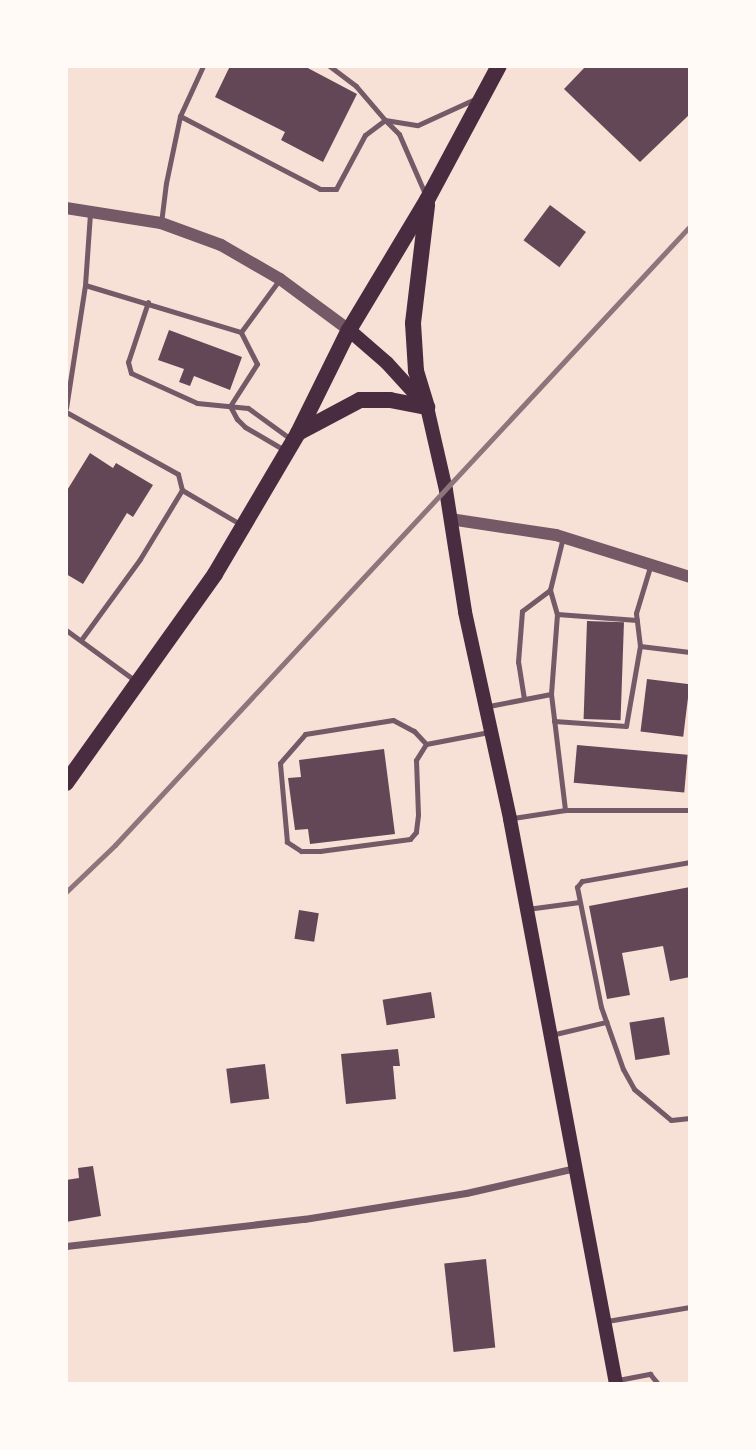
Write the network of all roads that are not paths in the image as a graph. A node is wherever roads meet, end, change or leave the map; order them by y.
1 (203, 66) edge
2 (329, 66) edge
3 (499, 66) edge
4 (482, 96) junction
5 (180, 117) junction
6 (385, 120) junction
7 (427, 200) junction
8 (66, 208) edge
9 (90, 211) junction
10 (161, 223) junction
11 (280, 279) junction
12 (85, 285) junction
13 (148, 302) junction
14 (349, 330) junction
15 (241, 332) junction
16 (70, 358) edge
17 (230, 406) junction
18 (427, 407) junction
19 (66, 410) edge
20 (292, 442) junction
21 (182, 490) junction
22 (450, 519) junction
23 (243, 526) junction
24 (563, 537) junction
25 (651, 564) junction
26 (690, 577) edge
27 (550, 590) junction
28 (557, 614) junction
29 (637, 620) junction
30 (66, 630) edge
31 (81, 640) junction
32 (639, 646) junction
33 (690, 652) edge
34 (138, 683) junction
35 (551, 695) junction
36 (524, 699) junction
37 (484, 707) junction
38 (554, 721) junction
39 (489, 732) junction
40 (426, 744) junction
41 (66, 783) edge
42 (565, 810) junction
43 (690, 810) edge
44 (510, 819) junction
45 (690, 862) edge
46 (580, 902) junction
47 (527, 909) junction
48 (606, 1022) junction
49 (551, 1035) junction
50 (690, 1118) edge
51 (575, 1168) junction
52 (66, 1246) edge
53 (690, 1307) edge
54 (604, 1321) junction
55 (615, 1382) edge
56 (658, 1384) edge

1 - 5 lane
2 - 6 lane
3 - 4 main road
4 - 6 lane
4 - 7 main road
5 - 6 lane
5 - 10 lane
6 - 7 lane
7 - 14 main road
7 - 18 main road
8 - 9 street
9 - 10 street
9 - 12 lane
10 - 11 street
11 - 14 street
11 - 15 lane
12 - 13 lane
12 - 16 lane
13 - 15 lane
13 - 17 lane
14 - 18 main road
14 - 20 main road
15 - 17 lane
16 - 19 lane
17 - 20 lane
17 - 20 lane
18 - 20 main road
18 - 22 main road
19 - 21 lane
20 - 23 main road
21 - 23 lane
21 - 31 lane
22 - 24 street
22 - 37 main road
23 - 34 main road
24 - 25 street
24 - 27 lane
25 - 26 street
25 - 29 lane
27 - 28 lane
27 - 36 lane
28 - 29 lane
28 - 35 lane
29 - 32 lane
30 - 31 lane
31 - 34 lane
32 - 33 lane
32 - 38 lane
34 - 41 main road
35 - 36 lane
35 - 38 lane
36 - 37 lane
37 - 39 main road
38 - 42 lane
39 - 40 lane
39 - 44 main road
40 - 40 lane
42 - 43 lane
42 - 44 lane
44 - 47 main road
45 - 46 lane
46 - 47 lane
46 - 48 lane
47 - 49 main road
48 - 49 lane
48 - 50 lane
49 - 51 main road
51 - 52 street
51 - 54 main road
53 - 54 lane
54 - 55 main road
55 - 56 lane

